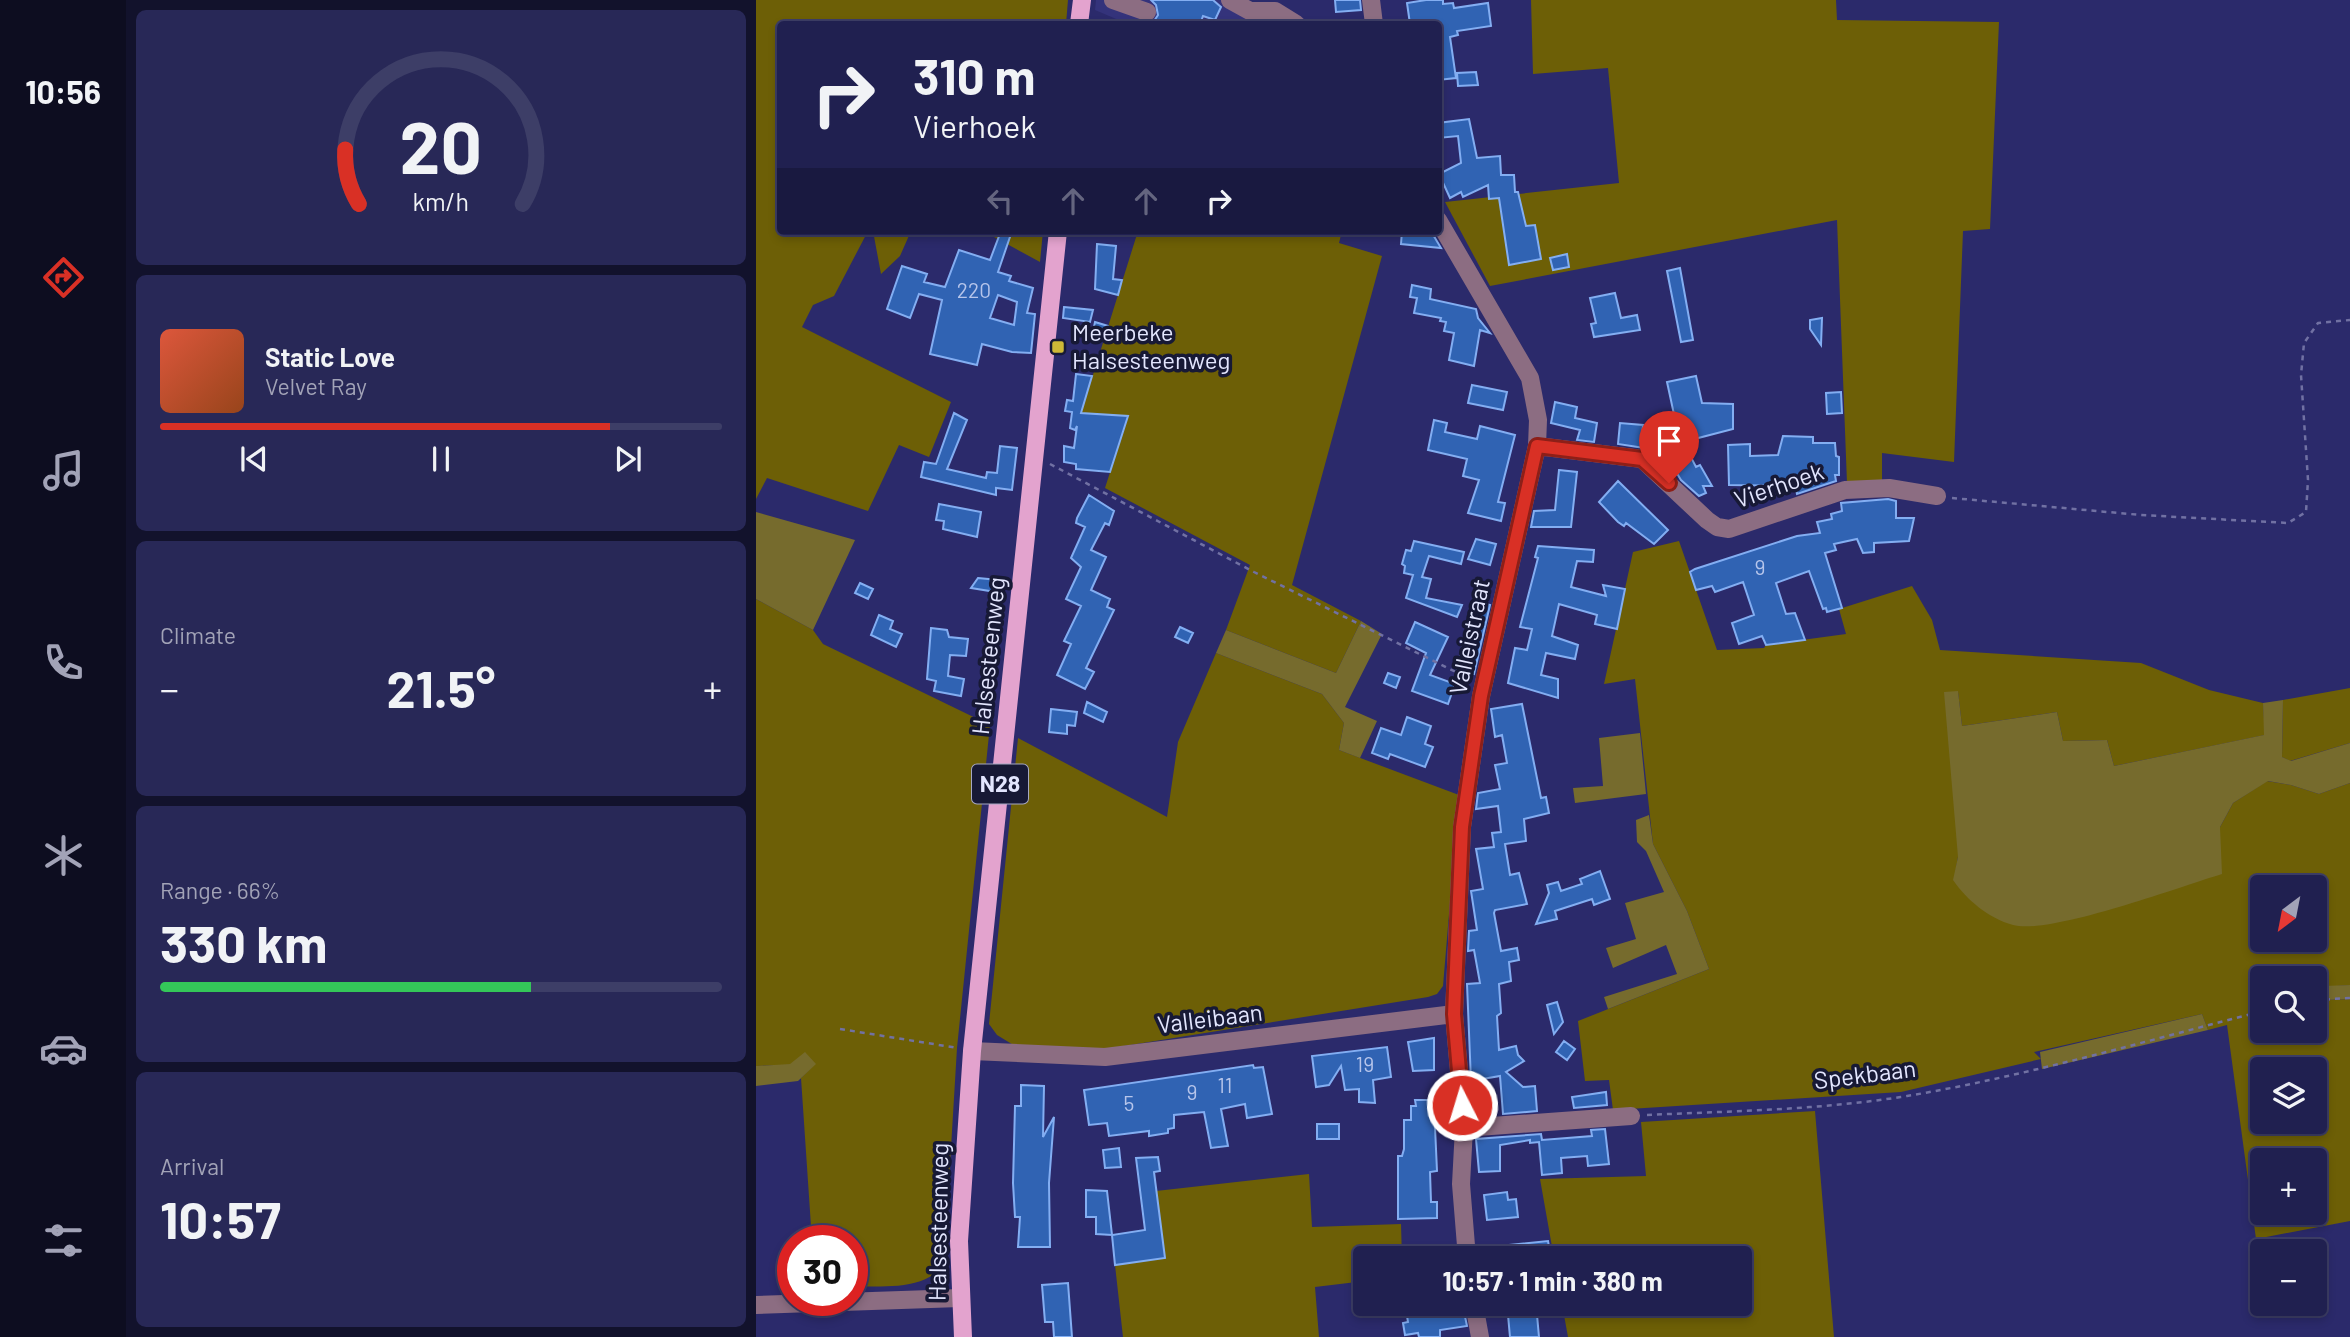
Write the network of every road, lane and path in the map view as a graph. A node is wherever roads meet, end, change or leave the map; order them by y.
1 (1082, 0) edge
2 (1113, 0) edge
3 (1230, 0) edge
4 (1371, 0) edge
5 (1147, 12) dead end
6 (1079, 21) edge
7 (1291, 21) edge
8 (1374, 21) edge
9 (1442, 226) edge
10 (1058, 235) edge
11 (2350, 320) edge
12 (1537, 446) junction
13 (1034, 457) junction
14 (1937, 496) joint
15 (1484, 685) junction
16 (2350, 998) edge
17 (2327, 999) edge
18 (1454, 1014) junction
19 (2250, 1014) edge
20 (841, 1029) dead end
21 (972, 1051) junction
22 (1631, 1116) joint
23 (1464, 1128) junction
24 (1466, 1246) edge
25 (960, 1298) junction
26 (756, 1305) edge
27 (1476, 1316) edge
28 (963, 1337) edge
29 (1480, 1337) edge

1 - 6 main road
2 - 5 street
3 - 7 street
4 - 8 street
9 - 12 street, Valleistraat
10 - 13 main road, Halsesteenweg / N28
11 - 14 path
12 - 14 street, Vierhoek
12 - 15 street, Valleistraat
13 - 15 path
13 - 21 main road, Halsesteenweg / N28
15 - 18 street, Valleistraat
16 - 17 path
18 - 21 street, Valleibaan
18 - 23 street, Valleistraat
19 - 22 path, Spekbaan
20 - 21 path
21 - 25 main road, Halsesteenweg / N28
22 - 23 street
23 - 24 street, Valleistraat
25 - 26 street
25 - 28 main road, Halsesteenweg / N28
27 - 29 street

